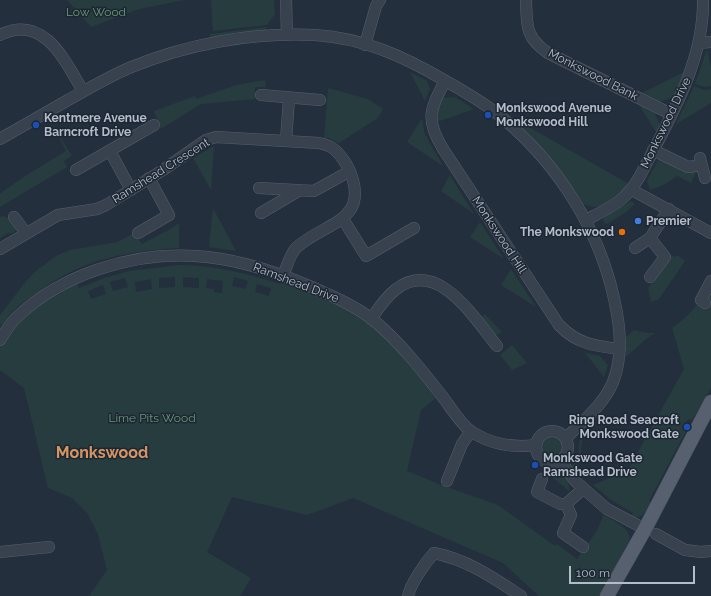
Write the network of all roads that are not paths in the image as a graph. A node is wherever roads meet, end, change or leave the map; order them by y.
1 (286, 0) edge
2 (380, 0) edge
3 (526, 0) edge
4 (703, 0) edge
5 (0, 35) edge
6 (287, 35) junction
7 (711, 42) edge
8 (699, 43) junction
9 (366, 45) junction
10 (445, 80) junction
11 (83, 91) junction
12 (261, 96) dead end
13 (289, 98) junction
14 (320, 100) dead end
15 (671, 114) junction
16 (154, 125) dead end
17 (0, 139) edge
18 (286, 141) junction
19 (653, 150) junction
20 (110, 151) junction
21 (76, 170) dead end
22 (350, 171) junction
23 (149, 178) junction
24 (705, 178) dead end
25 (259, 188) dead end
26 (130, 190) junction
27 (300, 190) junction
28 (632, 190) junction
29 (669, 209) junction
30 (261, 212) dead end
31 (14, 217) dead end
32 (343, 219) junction
33 (586, 220) junction
34 (414, 228) dead end
35 (711, 232) edge
36 (26, 233) junction
37 (138, 233) dead end
38 (650, 238) junction
39 (635, 248) dead end
40 (0, 249) edge
41 (284, 275) junction
42 (650, 277) dead end
43 (711, 281) edge
44 (705, 303) dead end
45 (371, 319) junction
46 (0, 338) edge
47 (497, 346) dead end
48 (620, 349) junction
49 (711, 402) edge
50 (471, 431) junction
51 (566, 438) junction
52 (536, 445) junction
53 (561, 461) junction
54 (542, 479) dead end
55 (447, 481) dead end
56 (583, 489) junction
57 (566, 504) junction
58 (651, 531) junction
59 (49, 547) dead end
60 (583, 547) dead end
61 (711, 551) edge
62 (0, 552) edge
63 (408, 596) edge
64 (521, 596) edge
65 (607, 596) edge

1 - 6 street
2 - 9 street
3 - 15 street, Monkswood Bank
4 - 8 street, Monkswood Drive
5 - 11 street
6 - 9 street
6 - 11 street
7 - 8 street
8 - 15 street, Monkswood Drive
9 - 10 street
10 - 33 street
10 - 48 street, Monkswood Hill
11 - 17 street
12 - 13 street
13 - 14 street
13 - 18 street
15 - 19 street, Monkswood Drive
16 - 20 street
18 - 22 street, Ramshead Crescent
18 - 23 street, Ramshead Crescent
19 - 24 street
19 - 28 street, Monkswood Drive
20 - 21 street
20 - 26 street
22 - 27 street
22 - 32 street, Ramshead Crescent
23 - 26 street, Ramshead Crescent
23 - 37 street
25 - 27 street
26 - 36 street, Ramshead Crescent
27 - 30 street
28 - 29 street
28 - 33 street, Monkswood Drive
29 - 35 street
29 - 38 street
31 - 36 street
32 - 34 street
32 - 41 street, Ramshead Crescent
33 - 48 street
36 - 40 street, Ramshead Crescent
38 - 39 street
38 - 42 street
41 - 45 street, Ramshead Drive
41 - 46 street, Ramshead Drive
43 - 44 street
45 - 47 street
45 - 50 street, Ramshead Drive
48 - 51 street
49 - 58 main road
50 - 52 street, Ramshead Drive
50 - 55 street
51 - 52 street
51 - 53 street
52 - 53 street
53 - 56 street
54 - 57 street
56 - 57 street
56 - 58 street
57 - 60 street
58 - 61 street
58 - 65 main road
59 - 62 street
63 - 64 street

